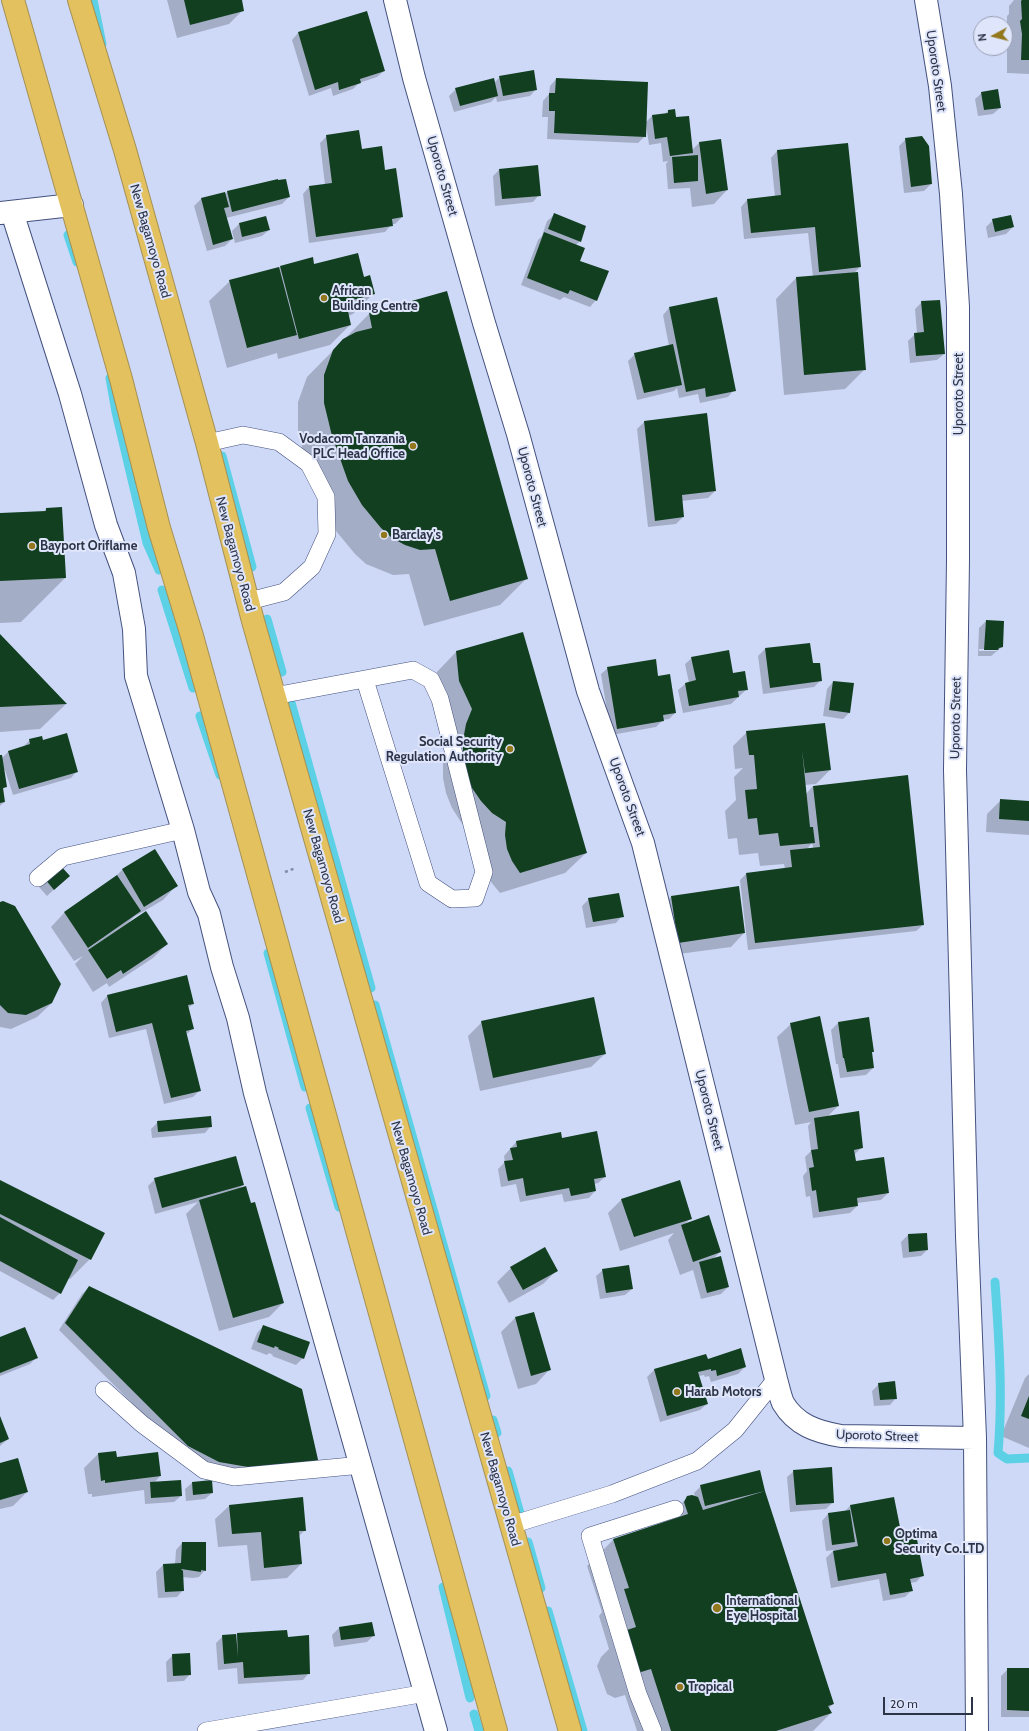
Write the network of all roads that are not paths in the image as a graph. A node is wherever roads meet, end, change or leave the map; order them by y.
1 (12, 0) edge
2 (79, 0) edge
3 (395, 0) edge
4 (926, 0) edge
5 (72, 205) junction
6 (6, 212) edge
7 (207, 444) junction
8 (248, 601) junction
9 (366, 680) junction
10 (274, 696) junction
11 (183, 830) junction
12 (38, 878) dead end
13 (776, 1379) junction
14 (104, 1390) dead end
15 (975, 1438) junction
16 (362, 1465) junction
17 (675, 1509) dead end
18 (511, 1525) junction
19 (426, 1693) junction
20 (206, 1731) edge
21 (436, 1731) edge
22 (496, 1731) edge
23 (570, 1731) edge
24 (653, 1731) edge
25 (978, 1731) edge

1 - 5 highway
2 - 7 highway, New Bagamoyo Road
3 - 13 street, Uporoto Street
4 - 15 street, Uporoto Street
5 - 6 street
5 - 22 highway
6 - 11 street
7 - 8 highway, New Bagamoyo Road
7 - 8 lane
8 - 10 highway, New Bagamoyo Road
9 - 9 lane
9 - 10 lane
10 - 18 highway, New Bagamoyo Road
11 - 12 lane
11 - 16 street
13 - 15 street, Uporoto Street
13 - 18 lane
14 - 16 lane
15 - 25 street, Uporoto Street
16 - 19 street
17 - 24 lane
18 - 23 highway, New Bagamoyo Road
19 - 20 lane
19 - 21 street

